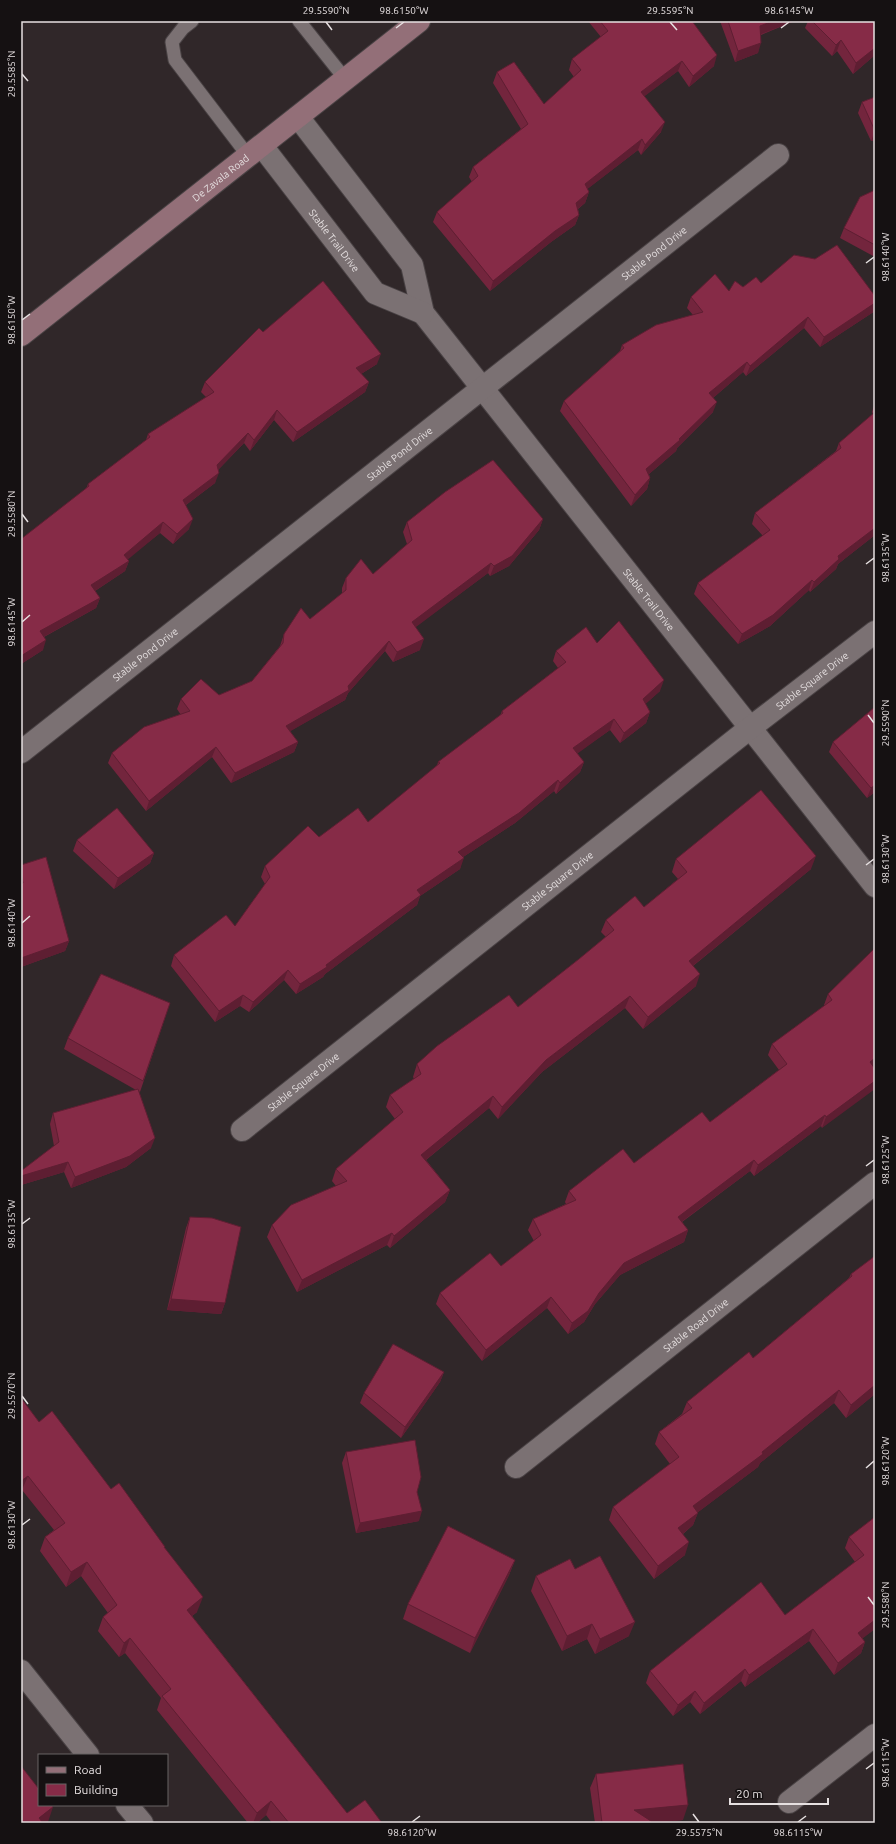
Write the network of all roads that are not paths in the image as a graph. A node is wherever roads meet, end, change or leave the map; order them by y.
1 (192, 21) edge
2 (299, 21) edge
3 (419, 21) edge
4 (346, 80) junction
5 (298, 117) junction
6 (255, 151) junction
7 (778, 155) dead end
8 (423, 313) junction
9 (21, 335) edge
10 (482, 388) junction
11 (875, 632) edge
12 (750, 728) junction
13 (21, 752) edge
14 (875, 886) edge
15 (242, 1130) dead end
16 (875, 1183) edge
17 (516, 1467) dead end
18 (21, 1671) edge
19 (875, 1735) edge
20 (87, 1754) edge
21 (789, 1802) dead end
22 (128, 1806) edge
23 (142, 1823) edge

1 - 6 lane
2 - 4 lane
3 - 4 main road, De Zavala Road
4 - 5 main road, De Zavala Road
5 - 6 main road, De Zavala Road
5 - 8 street, Stable Trail Drive
6 - 8 street, Stable Trail Drive
6 - 9 main road, De Zavala Road
7 - 10 street, Stable Pond Drive
8 - 10 street, Stable Trail Drive
10 - 12 street, Stable Trail Drive
10 - 13 street, Stable Pond Drive
11 - 12 street, Stable Square Drive
12 - 14 street, Stable Trail Drive
12 - 15 street, Stable Square Drive
16 - 17 street, Stable Road Drive
18 - 20 street
19 - 21 street
22 - 23 street

